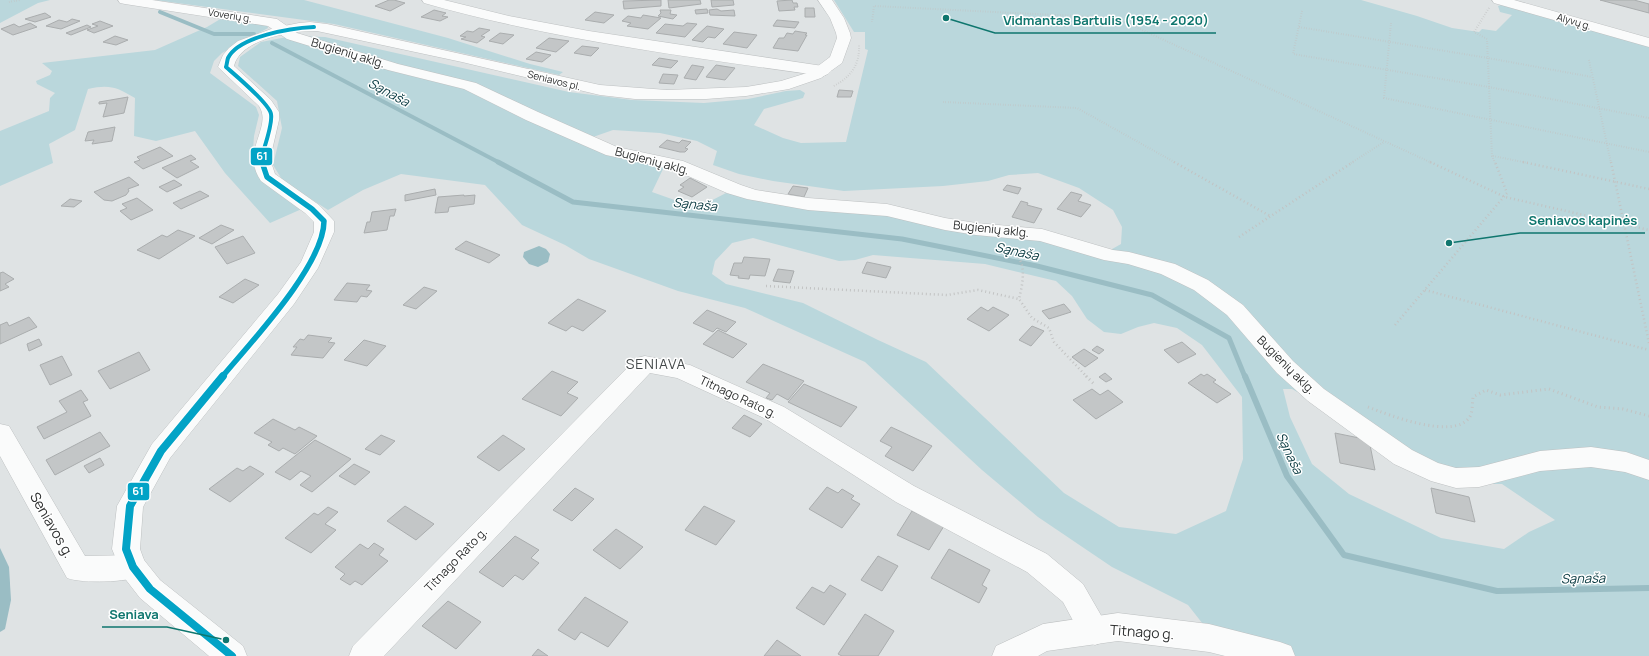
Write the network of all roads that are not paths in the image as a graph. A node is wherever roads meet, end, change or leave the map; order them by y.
1 (125, 0) edge
2 (429, 0) edge
3 (825, 0) edge
4 (1496, 2) edge
5 (285, 30) junction
6 (1649, 43) edge
7 (823, 70) junction
8 (0, 433) edge
9 (1649, 470) edge
10 (133, 567) junction
11 (1095, 631) junction
12 (232, 656) edge
13 (364, 656) edge
14 (1007, 656) edge
15 (1280, 656) edge

1 - 5 street, Voverių g.
2 - 7 street
3 - 7 street, Seniavos pl.
4 - 6 street, Alyvų g.
5 - 7 street, Seniavos pl.
5 - 9 street, Bugienių aklg.
5 - 10 street
8 - 10 street, Seniavos g.
10 - 12 street
11 - 13 street, Titnago Rato g.
11 - 14 street, Titnago g.
11 - 15 street, Titnago g.

